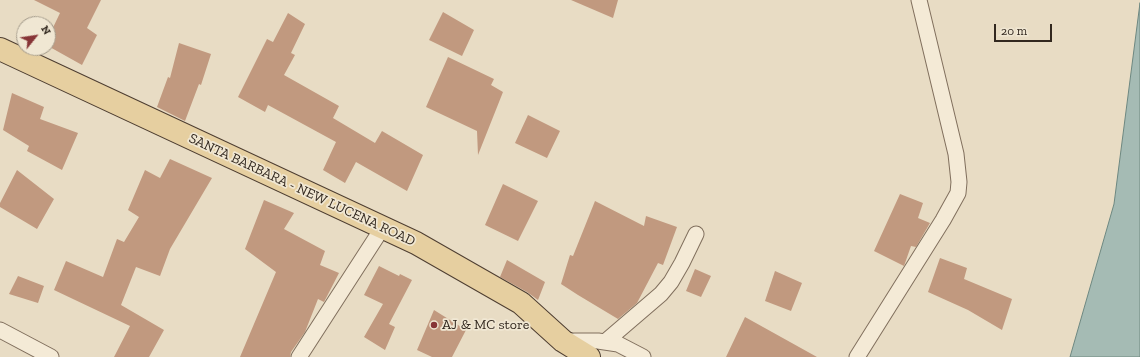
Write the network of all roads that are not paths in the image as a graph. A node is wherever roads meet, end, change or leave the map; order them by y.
1 (919, 0) edge
2 (0, 49) edge
3 (383, 227) junction
4 (696, 234) dead end
5 (0, 330) edge
6 (563, 341) junction
7 (606, 342) junction
8 (51, 357) edge
9 (299, 357) edge
10 (590, 357) edge
11 (643, 357) edge
12 (857, 357) edge

1 - 12 street
2 - 3 main road, SANTA BARBARA - NEW LUCENA ROAD
3 - 6 main road, SANTA BARBARA - NEW LUCENA ROAD
3 - 9 street
4 - 7 street
5 - 8 street
6 - 7 street
6 - 10 main road, SANTA BARBARA - NEW LUCENA ROAD
7 - 11 street

